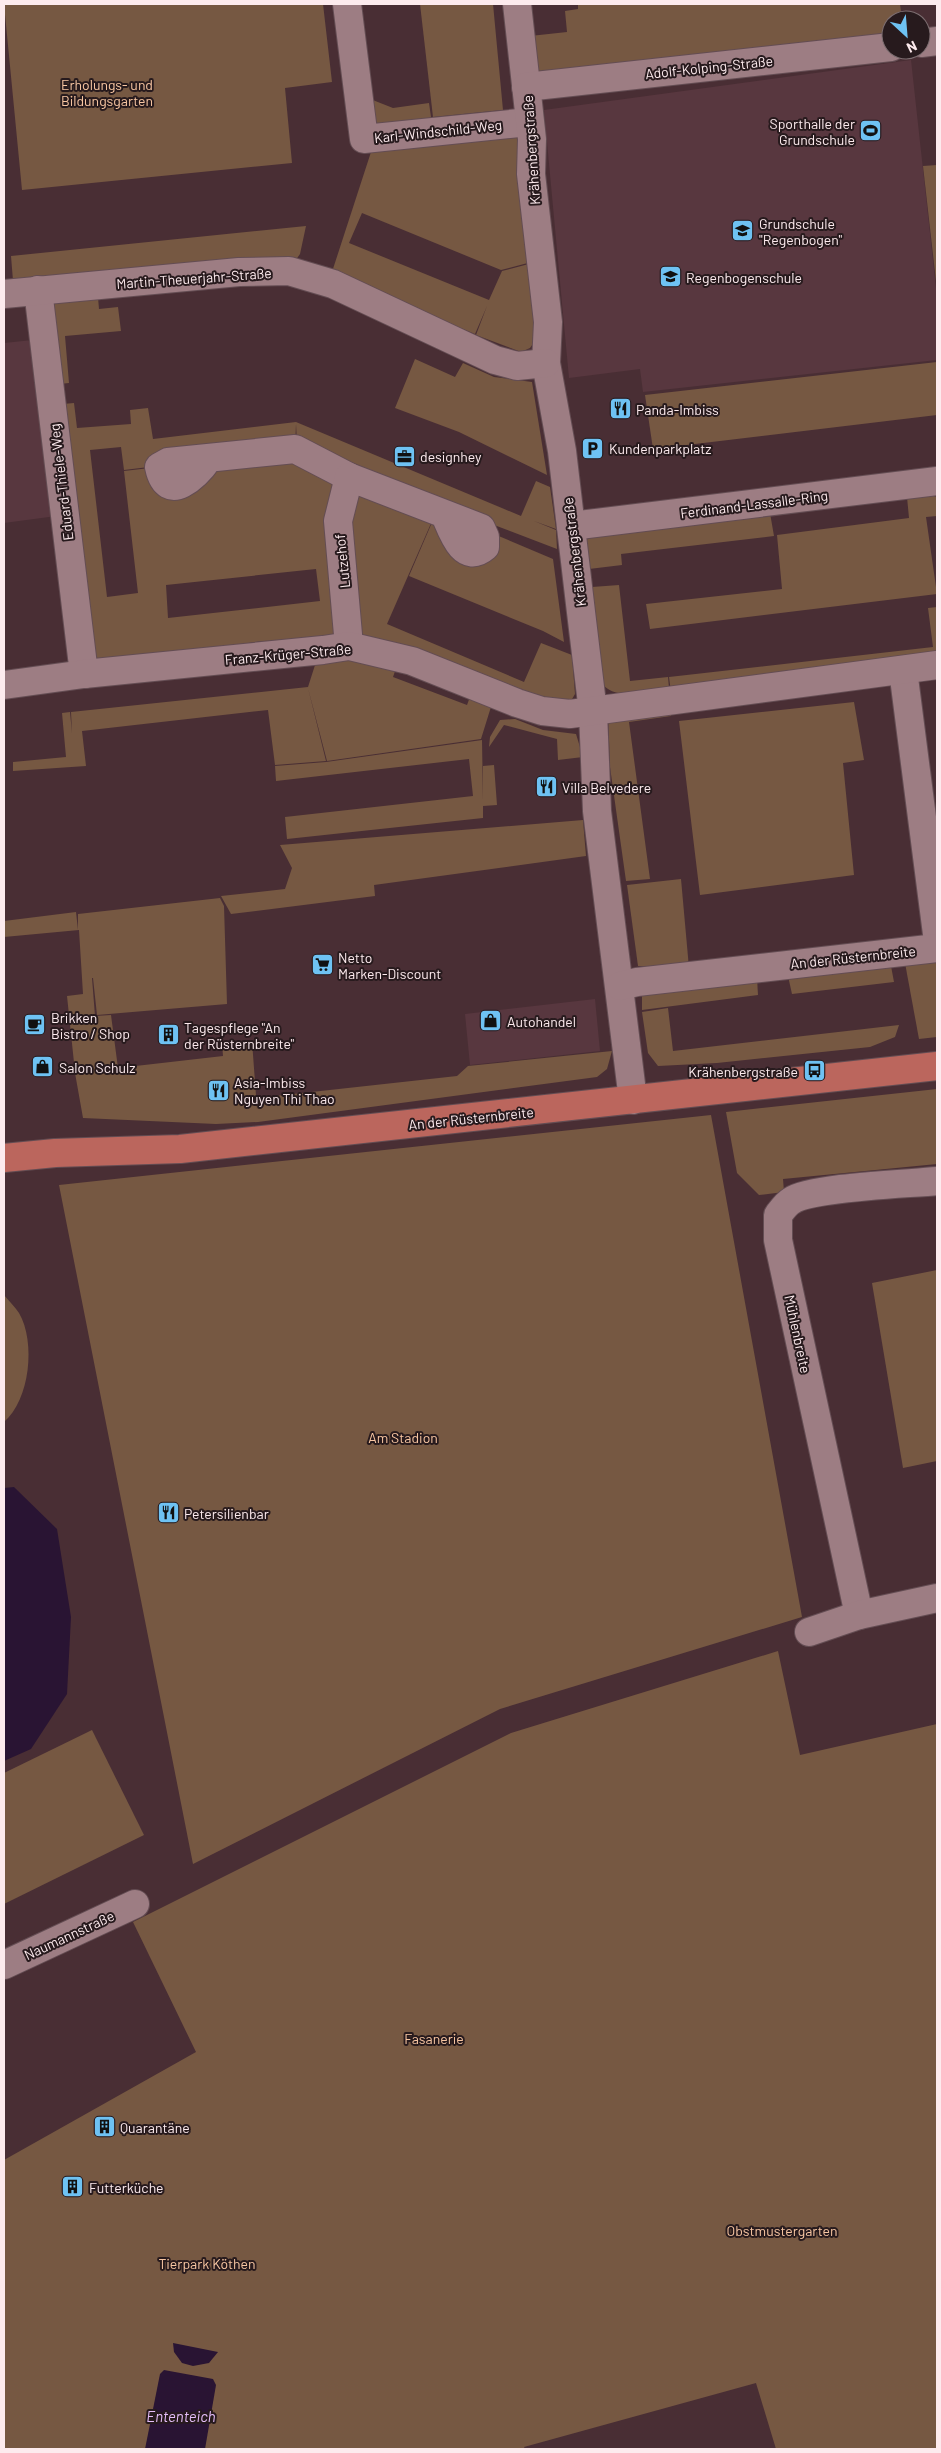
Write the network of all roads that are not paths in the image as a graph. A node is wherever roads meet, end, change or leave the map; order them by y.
1 (347, 4) edge
2 (517, 4) edge
3 (881, 48) edge
4 (526, 87) junction
5 (529, 122) junction
6 (38, 290) junction
7 (4, 294) edge
8 (546, 363) junction
9 (209, 458) dead end
10 (349, 477) junction
11 (937, 481) edge
12 (445, 516) dead end
13 (571, 526) junction
14 (349, 646) junction
15 (937, 665) edge
16 (903, 670) junction
17 (84, 674) junction
18 (4, 685) edge
19 (593, 712) junction
20 (937, 934) edge
21 (937, 948) edge
22 (620, 986) junction
23 (937, 1066) edge
24 (633, 1100) junction
25 (4, 1158) edge
26 (937, 1181) edge
27 (937, 1598) edge
28 (859, 1615) junction
29 (809, 1632) dead end
30 (135, 1904) dead end
31 (4, 1965) edge

1 - 5 street, Karl-Windschild-Weg
2 - 4 street, Krähenbergstraße
3 - 4 street, Adolf-Kolping-Straße
4 - 5 street, Krähenbergstraße
5 - 8 street, Krähenbergstraße
6 - 7 street, Martin-Theuerjahr-Straße
6 - 8 street, Martin-Theuerjahr-Straße
6 - 17 street, Eduard-Thiele-Weg
8 - 13 street, Krähenbergstraße
9 - 10 street
10 - 12 street
10 - 14 street, Lutzehof
11 - 13 street, Ferdinand-Lassalle-Ring
13 - 19 street, Krähenbergstraße
14 - 17 street, Franz-Krüger-Straße
14 - 19 street, Franz-Krüger-Straße
15 - 16 street
16 - 19 street
16 - 20 street
17 - 18 street, Franz-Krüger-Straße
19 - 22 street, Krähenbergstraße
21 - 22 street, An der Rüsternbreite
22 - 24 street, Krähenbergstraße
23 - 24 main road, An der Rüsternbreite
24 - 25 main road, An der Rüsternbreite
26 - 28 street, Mühlenbreite
27 - 28 street
28 - 29 street
30 - 31 street, Naumannstraße

